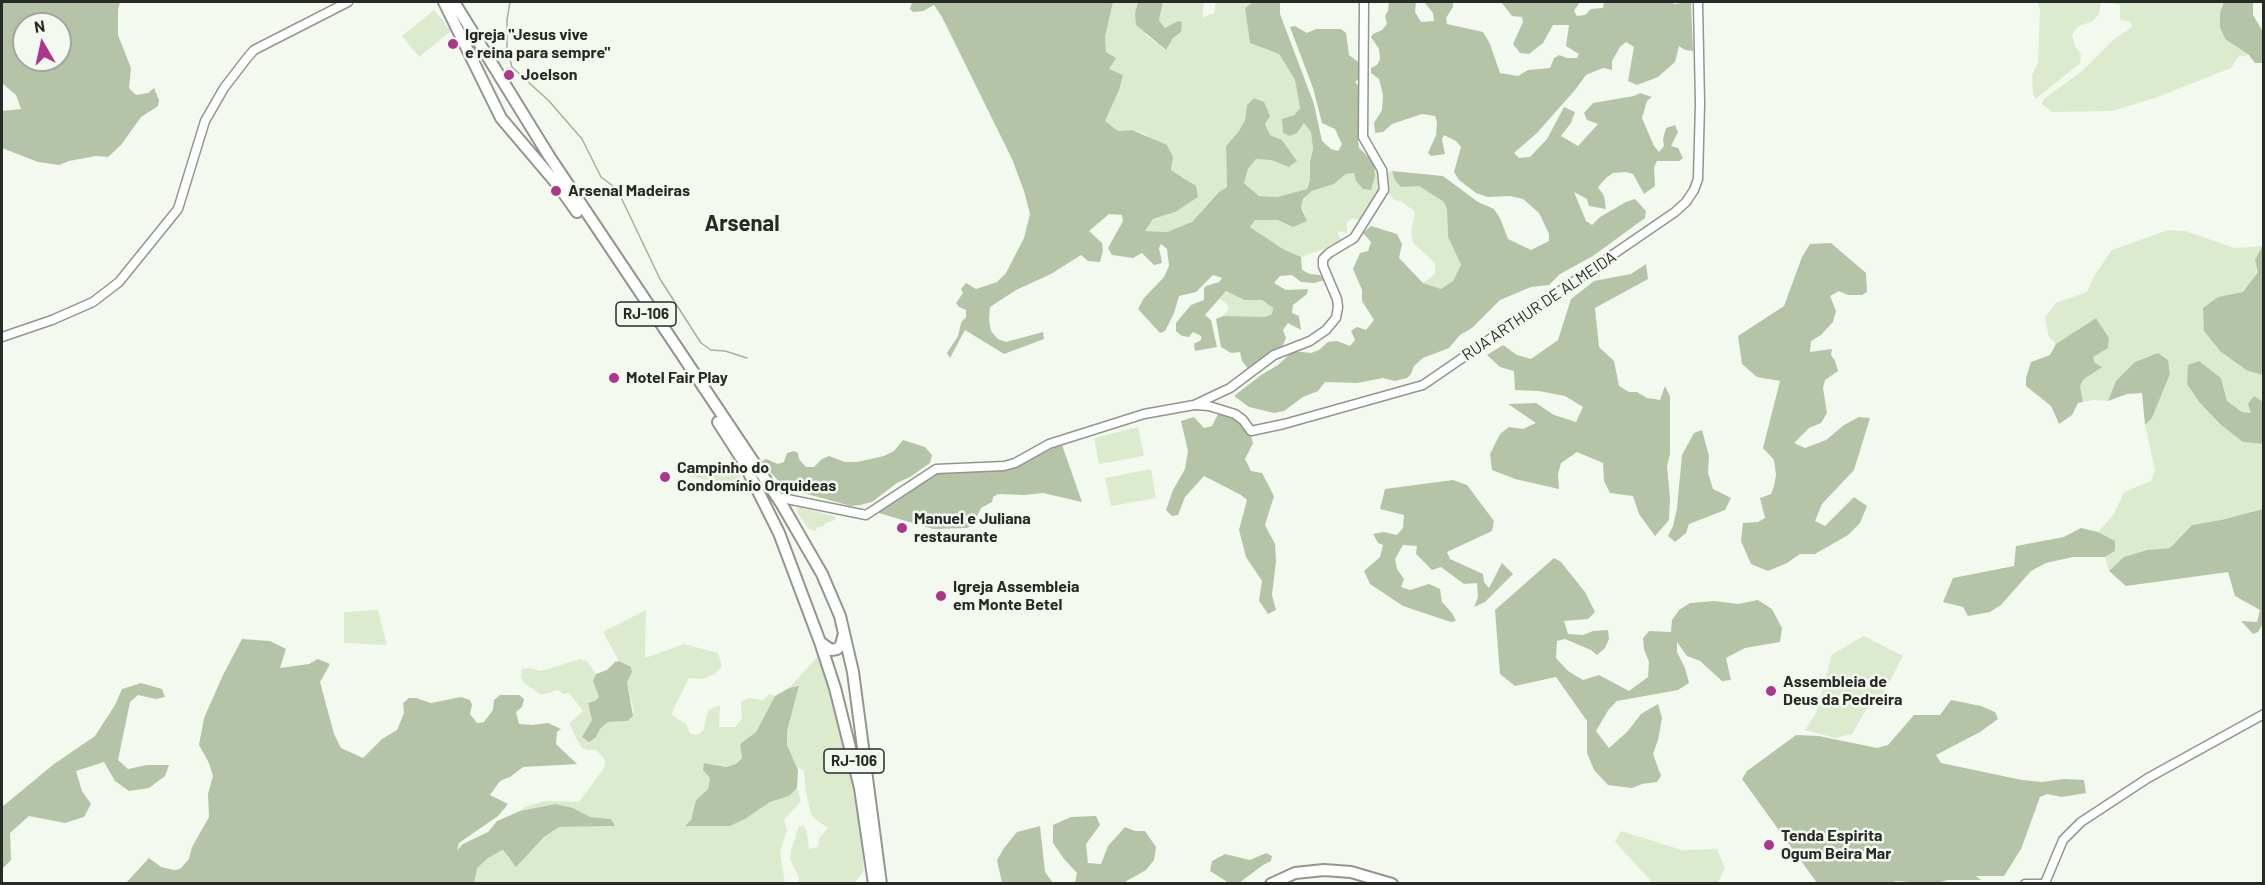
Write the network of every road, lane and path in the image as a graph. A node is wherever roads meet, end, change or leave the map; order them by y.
1 (348, 2) edge
2 (444, 2) edge
3 (454, 2) edge
4 (1364, 2) edge
5 (1698, 2) edge
6 (508, 88) junction
7 (490, 96) junction
8 (526, 117) junction
9 (507, 125) junction
10 (2, 337) edge
11 (1194, 405) junction
12 (777, 496) junction
13 (845, 630) junction
14 (820, 642) junction
15 (2264, 714) edge
16 (2045, 883) edge
17 (874, 884) edge
18 (881, 884) edge
19 (1270, 884) edge
20 (1286, 884) edge
21 (1368, 884) edge
22 (1392, 884) edge
23 (2025, 884) edge

1 - 10 street
2 - 7 highway, RJ-106
3 - 6 highway, RJ-106
4 - 11 street
5 - 11 street, RUA ARTHUR DE ALMEIDA
6 - 7 highway
6 - 8 highway, RJ-106
7 - 9 highway, RJ-106
8 - 9 highway
8 - 12 highway, RJ-106
9 - 14 highway, RJ-106
11 - 12 street
12 - 13 highway, RJ-106
13 - 14 highway
13 - 18 highway, RJ-106
14 - 17 highway, RJ-106
15 - 16 street
16 - 23 street
19 - 22 highway
20 - 21 highway

